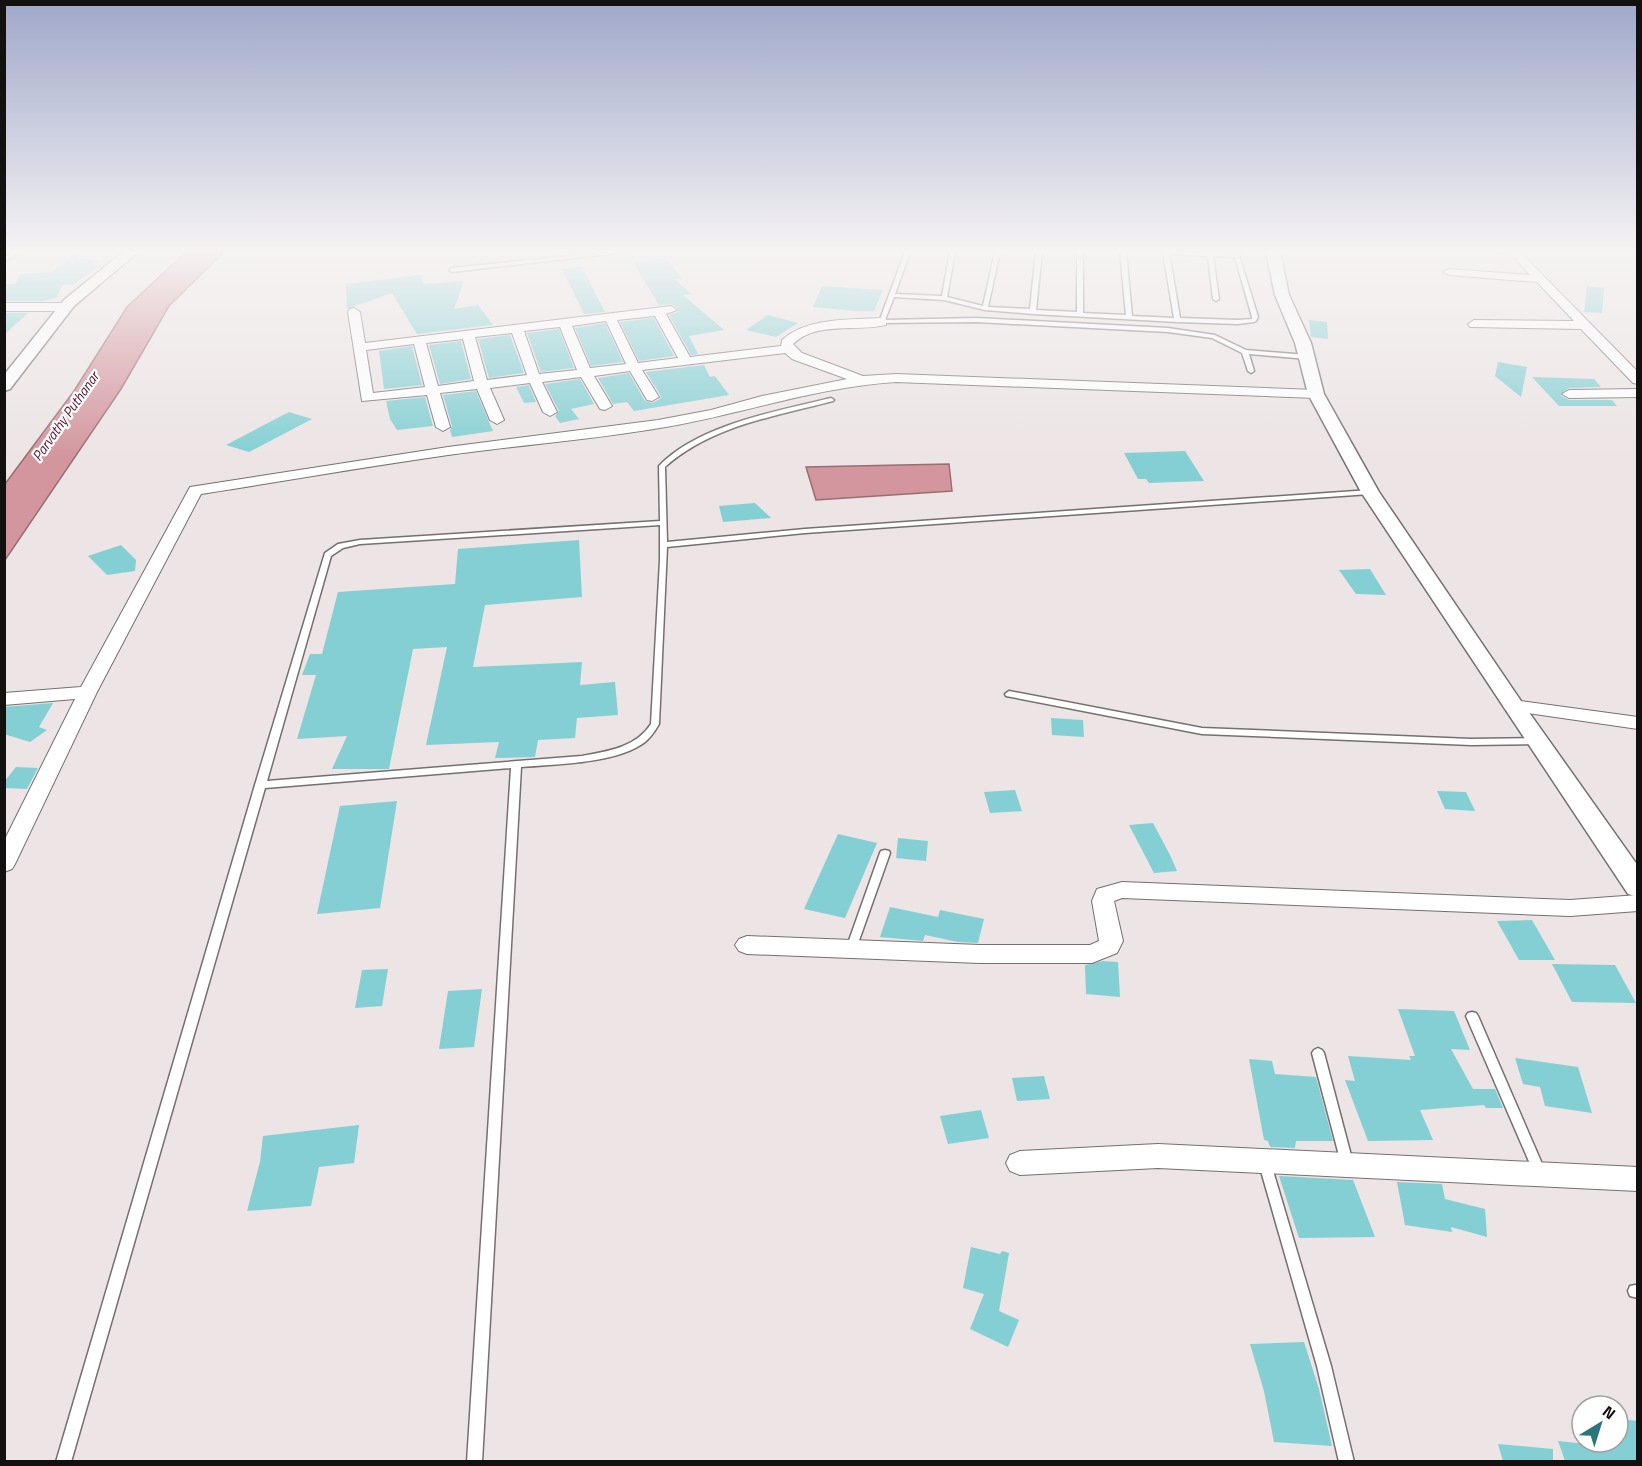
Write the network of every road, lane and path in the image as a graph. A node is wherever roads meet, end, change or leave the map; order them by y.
1 (55, 320) edge
2 (356, 320) edge
3 (576, 320) edge
4 (612, 320) edge
5 (669, 320) edge
6 (957, 320) edge
7 (985, 320) edge
8 (1190, 320) edge
9 (1251, 320) edge
10 (1293, 320) edge
11 (1581, 320) edge
12 (564, 322) junction
13 (882, 322) joint
14 (1474, 324) dead end
15 (1585, 325) junction
16 (517, 328) junction
17 (468, 334) junction
18 (419, 340) junction
19 (361, 347) junction
20 (788, 349) junction
21 (1245, 352) junction
22 (1306, 357) junction
23 (685, 359) junction
24 (633, 366) junction
25 (1251, 371) dead end
26 (585, 372) junction
27 (534, 378) junction
28 (862, 380) junction
29 (1638, 380) edge
30 (482, 385) junction
31 (4, 386) edge
32 (431, 391) junction
33 (1569, 393) dead end
34 (1638, 393) edge
35 (1316, 394) junction
36 (652, 397) dead end
37 (831, 400) dead end
38 (605, 406) dead end
39 (550, 412) dead end
40 (497, 420) dead end
41 (443, 427) dead end
42 (1370, 492) junction
43 (664, 523) junction
44 (664, 545) junction
45 (88, 693) junction
46 (1009, 694) dead end
47 (4, 699) edge
48 (1513, 706) junction
49 (1638, 723) edge
50 (1537, 741) junction
51 (516, 765) junction
52 (260, 785) junction
53 (885, 853) dead end
54 (4, 864) edge
55 (1638, 887) edge
56 (1638, 903) edge
57 (747, 945) dead end
58 (851, 949) junction
59 (1472, 1016) dead end
60 (1318, 1053) dead end
61 (1265, 1161) junction
62 (1020, 1163) dead end
63 (1347, 1166) junction
64 (1541, 1175) junction
65 (1638, 1179) edge
66 (63, 1461) edge
67 (474, 1461) edge
68 (1347, 1461) edge

1 - 31 street
2 - 19 street
3 - 12 street
4 - 24 street
5 - 23 street
6 - 13 lane
7 - 21 lane
8 - 9 lane
10 - 22 street
11 - 15 street
12 - 16 street
12 - 26 street
13 - 20 street
14 - 15 street
15 - 29 street
16 - 17 street
16 - 27 street
17 - 18 street
17 - 30 street
18 - 19 street
18 - 32 street
19 - 32 street
20 - 23 street
20 - 28 street
21 - 22 lane
21 - 25 lane
22 - 35 street
23 - 24 street
24 - 26 street
24 - 36 street
26 - 27 street
26 - 38 street
27 - 30 street
27 - 39 street
28 - 35 street
28 - 45 street
30 - 32 street
30 - 40 street
32 - 41 street
33 - 34 street
35 - 42 street
37 - 43 lane
42 - 44 lane
42 - 48 street
43 - 44 lane
43 - 52 lane
44 - 51 lane
45 - 47 street
45 - 54 street
46 - 50 lane
48 - 49 street
48 - 50 street
50 - 55 street
51 - 52 lane
51 - 67 lane
52 - 66 lane
53 - 58 lane
56 - 58 street
57 - 58 street
59 - 64 lane
60 - 63 lane
61 - 62 street
61 - 63 street
61 - 68 lane
63 - 64 street
64 - 65 street

